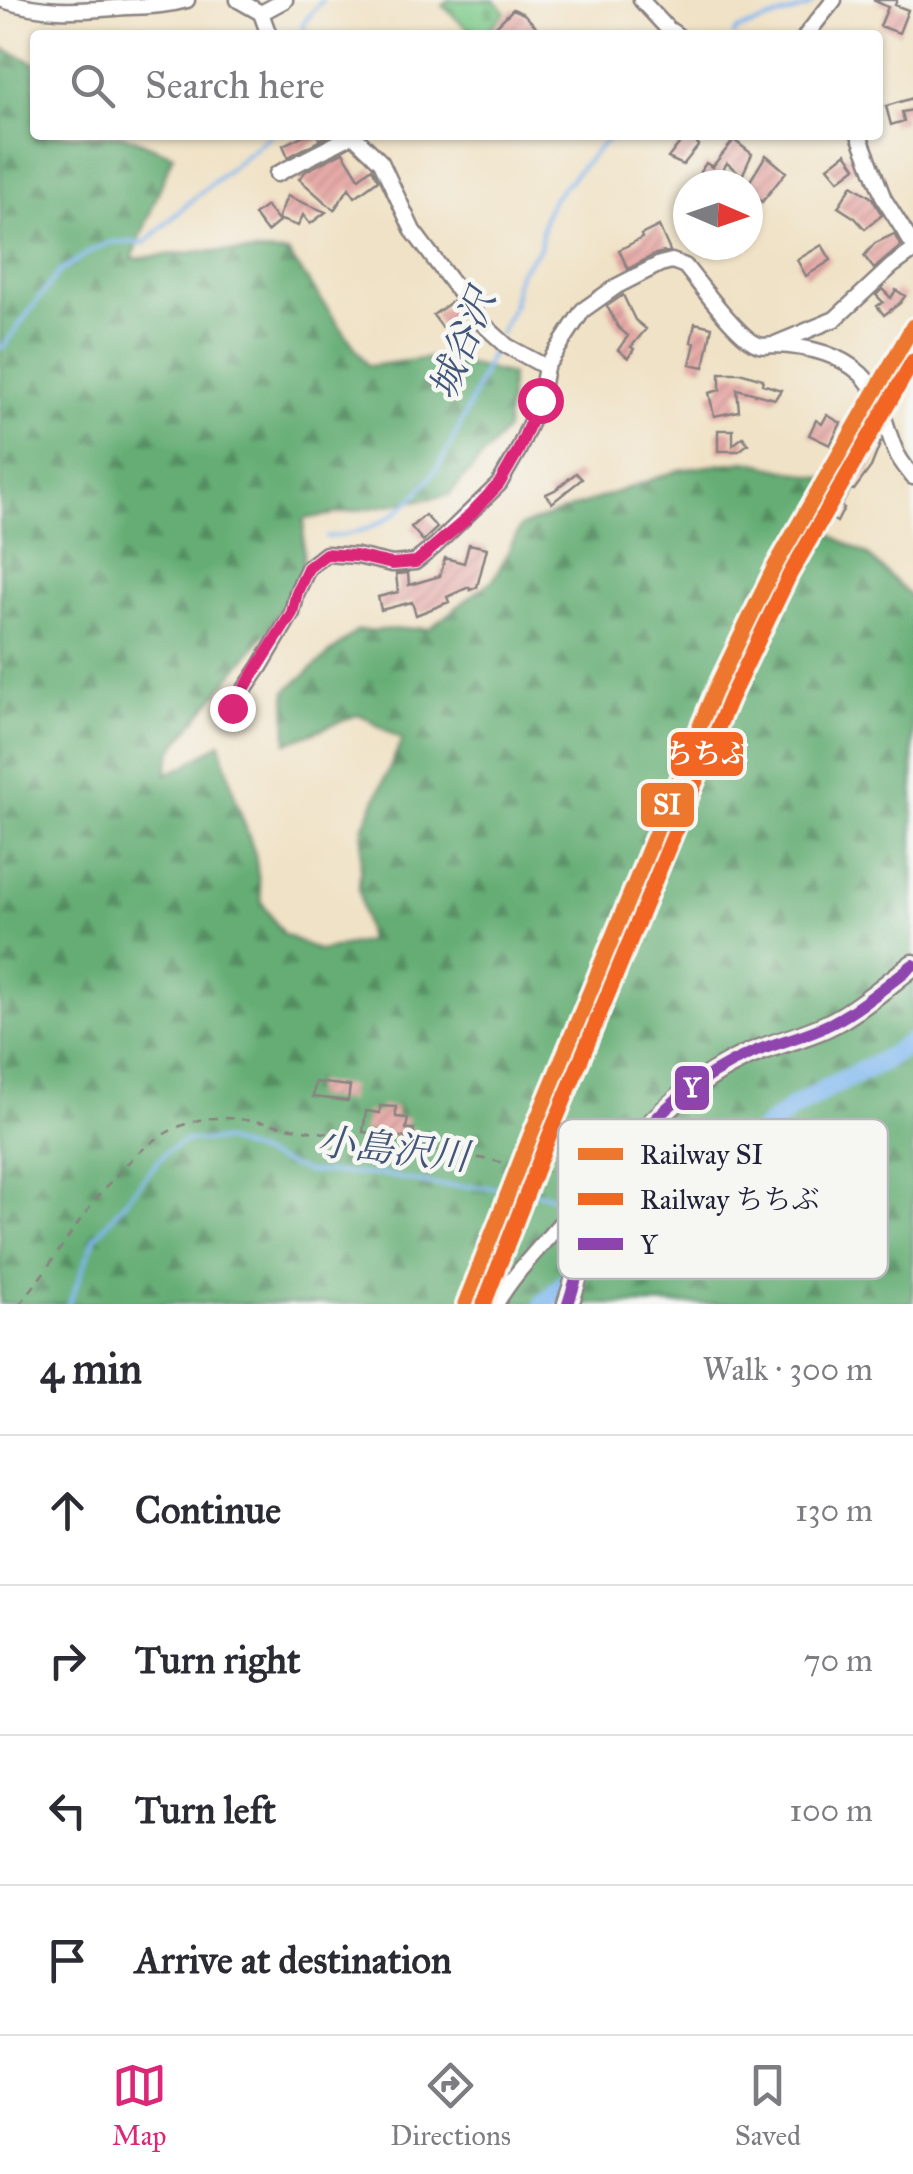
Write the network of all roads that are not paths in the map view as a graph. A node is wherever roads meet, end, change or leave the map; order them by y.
1 (3, 0) edge
2 (187, 0) edge
3 (238, 0) edge
4 (285, 0) edge
5 (641, 0) edge
6 (834, 0) edge
7 (261, 13) junction
8 (267, 30) edge
9 (666, 30) edge
10 (810, 30) edge
11 (343, 140) edge
12 (358, 140) edge
13 (861, 140) edge
14 (276, 174) dead end
15 (913, 248) edge
16 (774, 345) junction
17 (544, 366) junction
18 (913, 477) edge
19 (232, 708) dead end
20 (913, 964) edge
21 (657, 1119) edge
22 (558, 1227) edge
23 (574, 1279) edge
24 (496, 1304) edge
25 (568, 1304) edge

1 - 2 street
3 - 7 street
4 - 7 street
5 - 9 street
6 - 10 street
7 - 8 street
11 - 14 street
12 - 17 street
13 - 15 street
15 - 16 street
16 - 17 street
16 - 18 street
17 - 19 street
20 - 21 highway
22 - 24 street
23 - 25 highway

